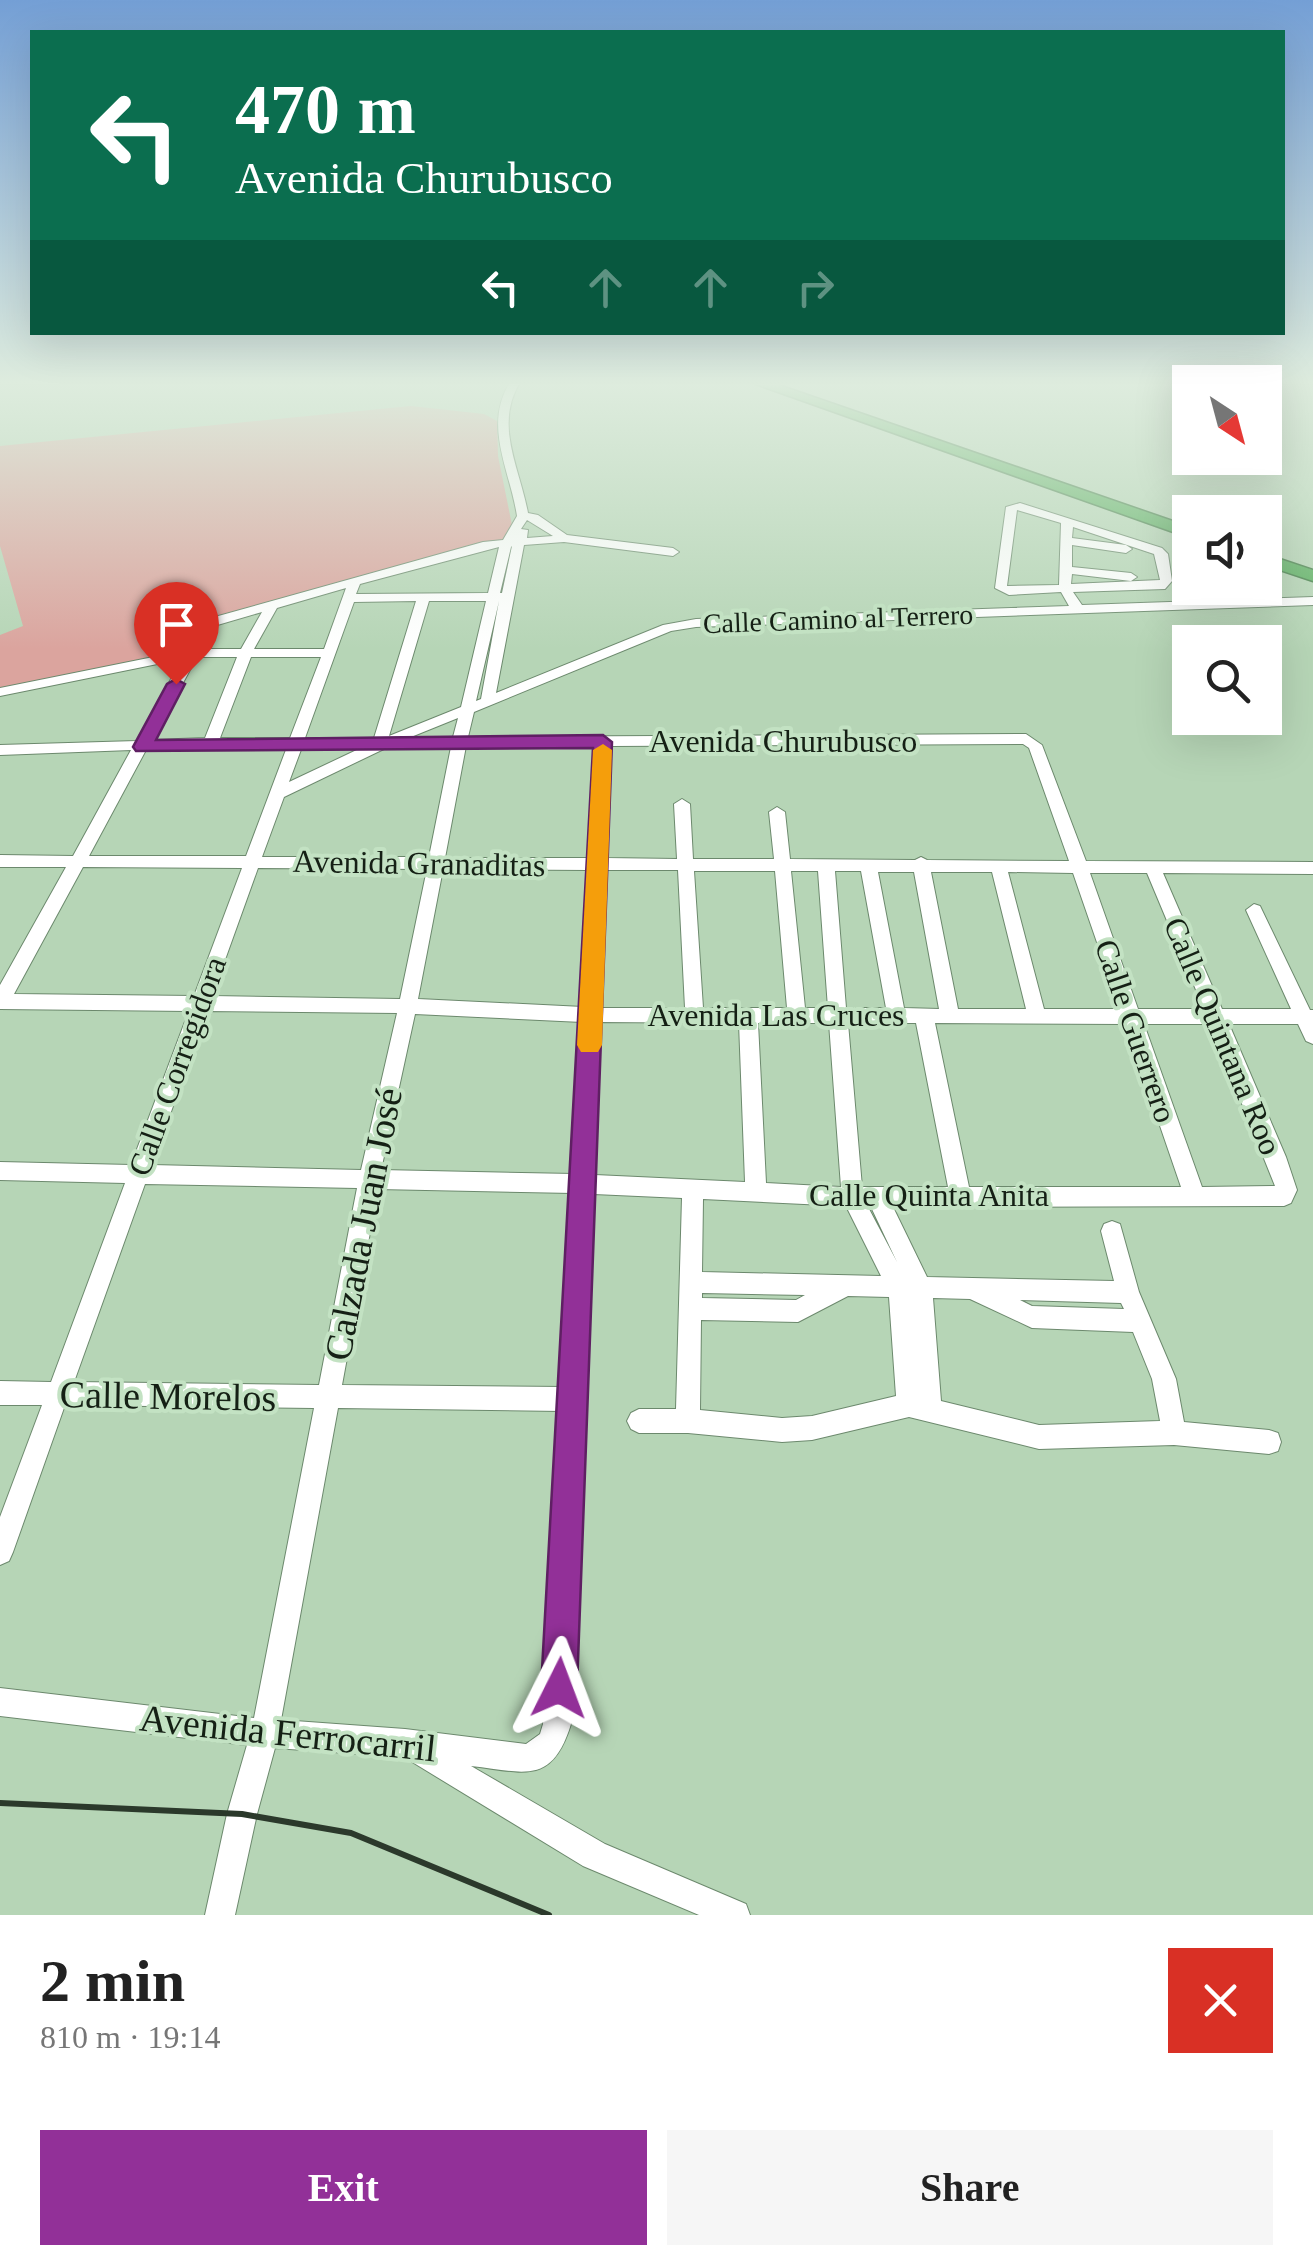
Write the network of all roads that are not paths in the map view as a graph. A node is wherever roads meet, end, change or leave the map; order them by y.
1 (515, 470) edge
2 (521, 470) edge
3 (1016, 470) edge
4 (1020, 470) edge
5 (528, 516) junction
6 (1068, 522) junction
7 (1172, 524) edge
8 (1172, 524) edge
9 (515, 538) junction
10 (564, 538) junction
11 (1067, 542) junction
12 (673, 552) dead end
13 (1162, 554) junction
14 (1282, 562) edge
15 (1066, 570) junction
16 (1313, 572) edge
17 (356, 581) junction
18 (1166, 581) junction
19 (1065, 588) junction
20 (494, 596) junction
21 (424, 597) junction
22 (510, 597) junction
23 (351, 598) junction
24 (1313, 601) edge
25 (272, 603) junction
26 (1078, 610) junction
27 (246, 652) junction
28 (192, 653) junction
29 (329, 653) junction
30 (0, 692) edge
31 (478, 705) junction
32 (1026, 739) joint
33 (603, 742) junction
34 (211, 743) junction
35 (295, 743) junction
36 (459, 744) junction
37 (379, 745) junction
38 (143, 747) junction
39 (0, 750) edge
40 (277, 794) junction
41 (682, 804) dead end
42 (777, 812) dead end
43 (0, 861) edge
44 (250, 861) junction
45 (80, 862) junction
46 (435, 862) junction
47 (921, 863) junction
48 (599, 864) junction
49 (782, 864) junction
50 (826, 864) junction
51 (868, 864) junction
52 (998, 864) junction
53 (1078, 866) junction
54 (1152, 866) junction
55 (684, 867) junction
56 (1313, 868) edge
57 (1254, 910) dead end
58 (0, 1001) edge
59 (202, 1004) junction
60 (408, 1006) junction
61 (694, 1014) junction
62 (748, 1014) junction
63 (590, 1015) junction
64 (797, 1015) junction
65 (840, 1015) junction
66 (896, 1016) junction
67 (924, 1016) junction
68 (950, 1016) junction
69 (1037, 1016) junction
70 (1130, 1017) junction
71 (1215, 1017) junction
72 (1308, 1017) edge
73 (1313, 1036) edge
74 (0, 1172) edge
75 (137, 1175) junction
76 (369, 1180) junction
77 (585, 1184) junction
78 (693, 1189) junction
79 (756, 1192) junction
80 (960, 1196) junction
81 (852, 1197) junction
82 (1195, 1197) junction
83 (878, 1198) junction
84 (1274, 1198) joint
85 (1112, 1231) dead end
86 (692, 1282) junction
87 (843, 1286) junction
88 (910, 1289) junction
89 (969, 1290) junction
90 (1128, 1292) junction
91 (691, 1309) junction
92 (1140, 1321) junction
93 (0, 1394) edge
94 (58, 1395) junction
95 (328, 1398) junction
96 (576, 1399) junction
97 (920, 1406) junction
98 (639, 1421) dead end
99 (688, 1421) junction
100 (1174, 1434) junction
101 (1269, 1442) dead end
102 (0, 1552) edge
103 (0, 1702) edge
104 (265, 1733) junction
105 (405, 1742) junction
106 (220, 1915) edge
107 (735, 1915) edge

1 - 5 street
2 - 5 street
3 - 7 highway
4 - 8 highway
5 - 9 street
5 - 10 street
6 - 11 street
6 - 13 street
6 - 19 street
9 - 10 street
9 - 17 street
9 - 20 street, Calzada Juan José
9 - 22 street, Calzada Juan José
10 - 12 street
11 - 13 street
11 - 15 street
13 - 18 street
14 - 16 highway
15 - 18 street
15 - 19 street
17 - 23 street, Calle Corregidora
17 - 25 street
18 - 19 street
19 - 26 street
20 - 21 street
20 - 22 street
20 - 31 street, Calzada Juan José
21 - 23 street
21 - 37 street
22 - 31 street, Calzada Juan José
23 - 29 street, Calle Corregidora
24 - 26 street, Calle Camino al Terrero
25 - 27 street
25 - 28 street
26 - 31 street, Calle Camino al Terrero
27 - 28 street
27 - 29 street
27 - 34 street
28 - 30 street
28 - 38 street
29 - 35 street, Calle Corregidora
31 - 36 street, Calzada Juan José
31 - 37 street, Calle Camino al Terrero
32 - 33 street, Avenida Churubusco
32 - 53 street, Calle Guerrero
33 - 36 street, Avenida Churubusco
33 - 48 street
34 - 35 street, Avenida Churubusco
34 - 38 street, Avenida Churubusco
35 - 37 street, Avenida Churubusco
35 - 40 street, Calle Corregidora
36 - 37 street, Avenida Churubusco
36 - 46 street, Calzada Juan José
37 - 40 street, Calle Camino al Terrero
38 - 39 street, Avenida Churubusco
38 - 45 street
40 - 44 street, Calle Corregidora
41 - 55 street
42 - 49 street
43 - 45 street, Avenida Granaditas
44 - 45 street, Avenida Granaditas
44 - 46 street, Avenida Granaditas
44 - 59 street, Calle Corregidora
45 - 58 street
46 - 48 street, Avenida Granaditas
46 - 60 street, Calzada Juan José
47 - 51 street, Avenida Granaditas
47 - 52 street, Avenida Granaditas
47 - 68 street
48 - 55 street, Avenida Granaditas
48 - 63 street
49 - 50 street, Avenida Granaditas
49 - 55 street, Avenida Granaditas
49 - 64 street
50 - 51 street, Avenida Granaditas
50 - 65 street
51 - 66 street
52 - 53 street, Avenida Granaditas
52 - 69 street
53 - 54 street, Avenida Granaditas
53 - 70 street, Calle Guerrero
54 - 56 street, Avenida Granaditas
54 - 71 street, Calle Quintana Roo
55 - 61 street
57 - 72 street
58 - 59 street, Avenida Las Cruces
59 - 60 street, Avenida Las Cruces
59 - 75 street, Calle Corregidora
60 - 63 street, Avenida Las Cruces
60 - 76 street, Calzada Juan José
61 - 62 street, Avenida Las Cruces
61 - 63 street, Avenida Las Cruces
62 - 64 street, Avenida Las Cruces
62 - 79 street
63 - 77 street
64 - 65 street, Avenida Las Cruces
65 - 66 street, Avenida Las Cruces
65 - 81 street
66 - 67 street, Avenida Las Cruces
67 - 68 street, Avenida Las Cruces
67 - 80 street
68 - 69 street, Avenida Las Cruces
69 - 70 street, Avenida Las Cruces
70 - 71 street, Avenida Las Cruces
70 - 82 street, Calle Guerrero
71 - 72 street, Avenida Las Cruces
71 - 84 street, Calle Quintana Roo
72 - 73 street
74 - 75 street, Calle Quinta Anita
75 - 76 street, Calle Quinta Anita
75 - 94 street, Calle Corregidora
76 - 77 street, Calle Quinta Anita
76 - 95 street, Calzada Juan José
77 - 78 street, Calle Quinta Anita
77 - 96 street
78 - 79 street, Calle Quinta Anita
78 - 86 street
79 - 81 street, Calle Quinta Anita
80 - 82 street, Calle Quinta Anita
80 - 83 street, Calle Quinta Anita
81 - 83 street, Calle Quinta Anita
81 - 88 street
82 - 84 street, Calle Quinta Anita
83 - 88 street
85 - 90 street
86 - 87 street
86 - 91 street
87 - 88 street
87 - 91 street
88 - 89 street
88 - 97 street
89 - 90 street
89 - 92 street
90 - 92 street
91 - 99 street
92 - 100 street
93 - 94 street, Calle Morelos
94 - 95 street, Calle Morelos
94 - 102 street, Calle Corregidora
95 - 96 street, Calle Morelos
95 - 104 street, Calzada Juan José
96 - 105 street, Avenida Ferrocarril
97 - 99 street
97 - 100 street
98 - 99 street
100 - 101 street
103 - 104 street, Avenida Ferrocarril
104 - 105 street, Avenida Ferrocarril
104 - 106 street, Calzada Juan José
105 - 107 street

